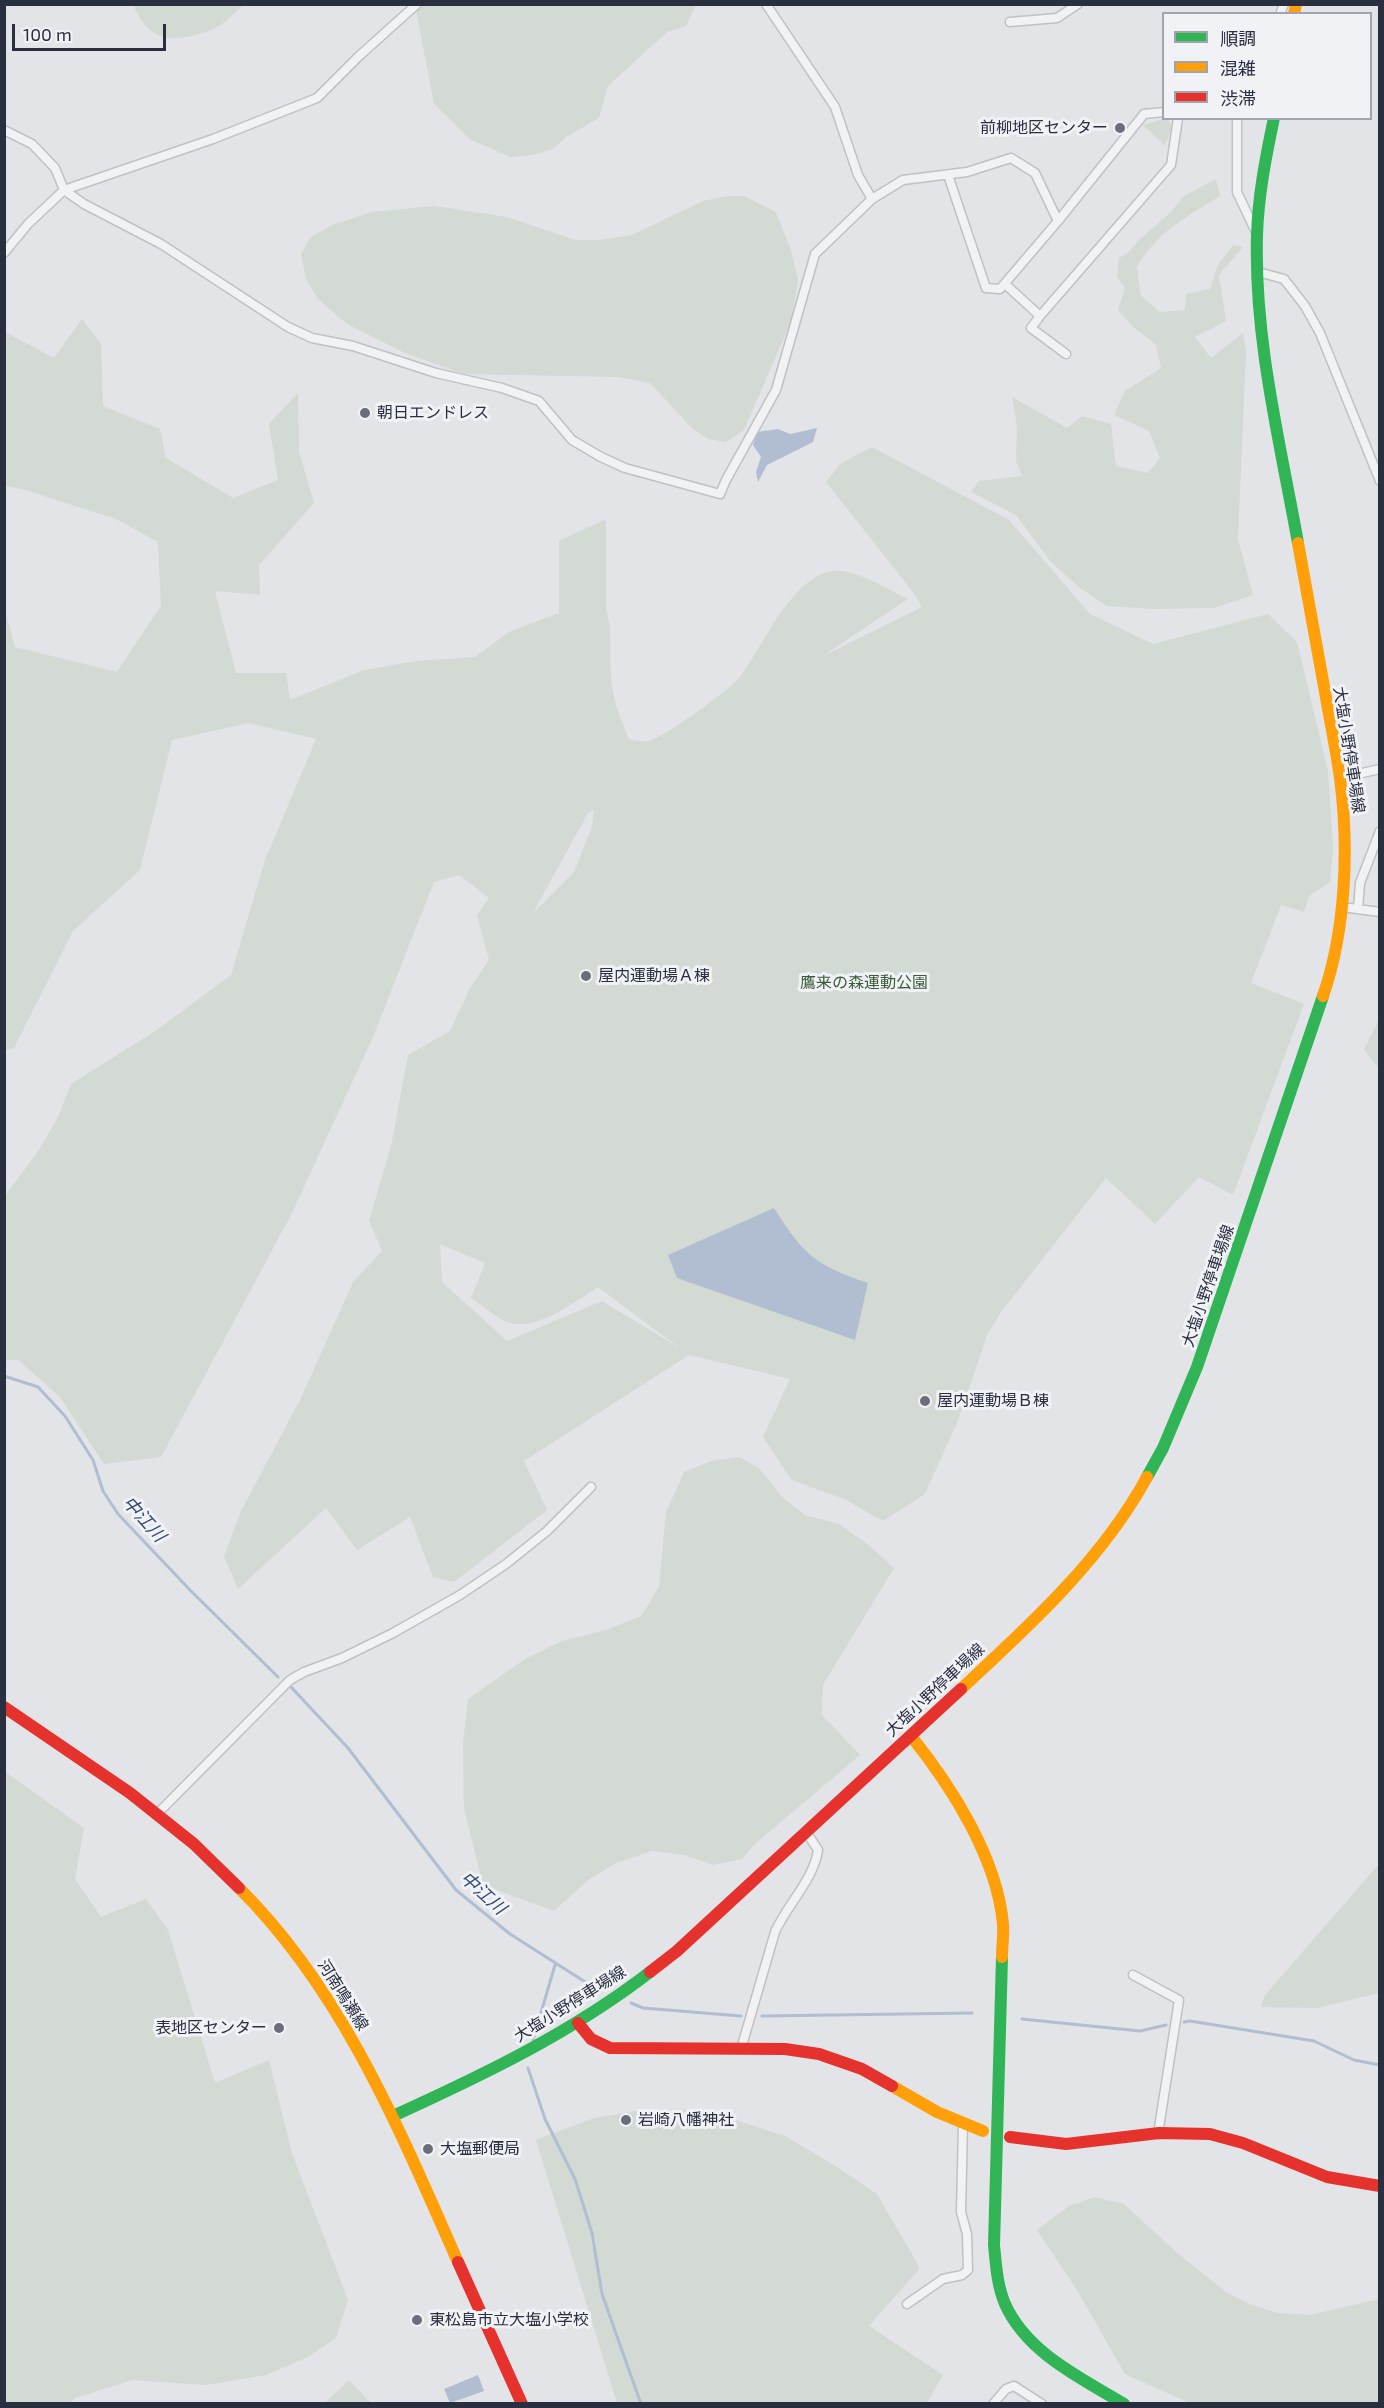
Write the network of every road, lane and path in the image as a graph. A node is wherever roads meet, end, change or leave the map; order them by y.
1 (417, 4) edge
2 (766, 4) edge
3 (1078, 4) edge
4 (1010, 22) dead end
5 (1162, 112) edge
6 (1178, 120) edge
7 (1237, 120) edge
8 (1274, 120) edge
9 (4, 130) edge
10 (948, 175) junction
11 (64, 190) junction
12 (872, 199) junction
13 (1058, 221) junction
14 (1257, 235) junction
15 (4, 253) edge
16 (1258, 272) junction
17 (1005, 284) junction
18 (1040, 316) junction
19 (1066, 354) dead end
20 (1380, 481) edge
21 (1380, 769) edge
22 (1340, 778) junction
23 (1380, 831) edge
24 (1341, 907) junction
25 (1358, 909) junction
26 (1380, 912) edge
27 (591, 1487) dead end
28 (4, 1707) edge
29 (911, 1736) junction
30 (157, 1814) junction
31 (807, 1833) junction
32 (1133, 1975) dead end
33 (578, 2023) junction
34 (741, 2049) junction
35 (393, 2116) junction
36 (963, 2124) junction
37 (983, 2131) dead end
38 (1158, 2134) junction
39 (1010, 2137) dead end
40 (1380, 2186) edge
41 (907, 2304) dead end
42 (522, 2403) edge
43 (993, 2403) edge
44 (1042, 2403) edge
45 (1124, 2403) edge

1 - 11 street
2 - 12 street
3 - 4 street
5 - 13 street
6 - 18 street
7 - 14 street
8 - 14 main road, 大塩小野停車場線
9 - 11 street
10 - 12 street
10 - 13 street
10 - 17 street
11 - 12 street
11 - 15 street
13 - 17 street
14 - 16 main road, 大塩小野停車場線
16 - 20 street
16 - 22 main road, 大塩小野停車場線
17 - 18 street
18 - 19 street
21 - 22 street
22 - 24 main road, 大塩小野停車場線
23 - 25 street
24 - 25 street
24 - 29 main road, 大塩小野停車場線
25 - 26 street
27 - 30 street
28 - 30 main road, 河南鳴瀬線
29 - 31 main road, 大塩小野停車場線
29 - 45 main road
30 - 35 main road, 河南鳴瀬線
31 - 33 main road, 大塩小野停車場線
31 - 34 street
32 - 38 street
33 - 34 main road
33 - 35 main road, 大塩小野停車場線
34 - 36 main road
35 - 42 main road, 河南鳴瀬線
36 - 37 main road
36 - 41 street
38 - 39 main road
38 - 40 main road
43 - 44 street

